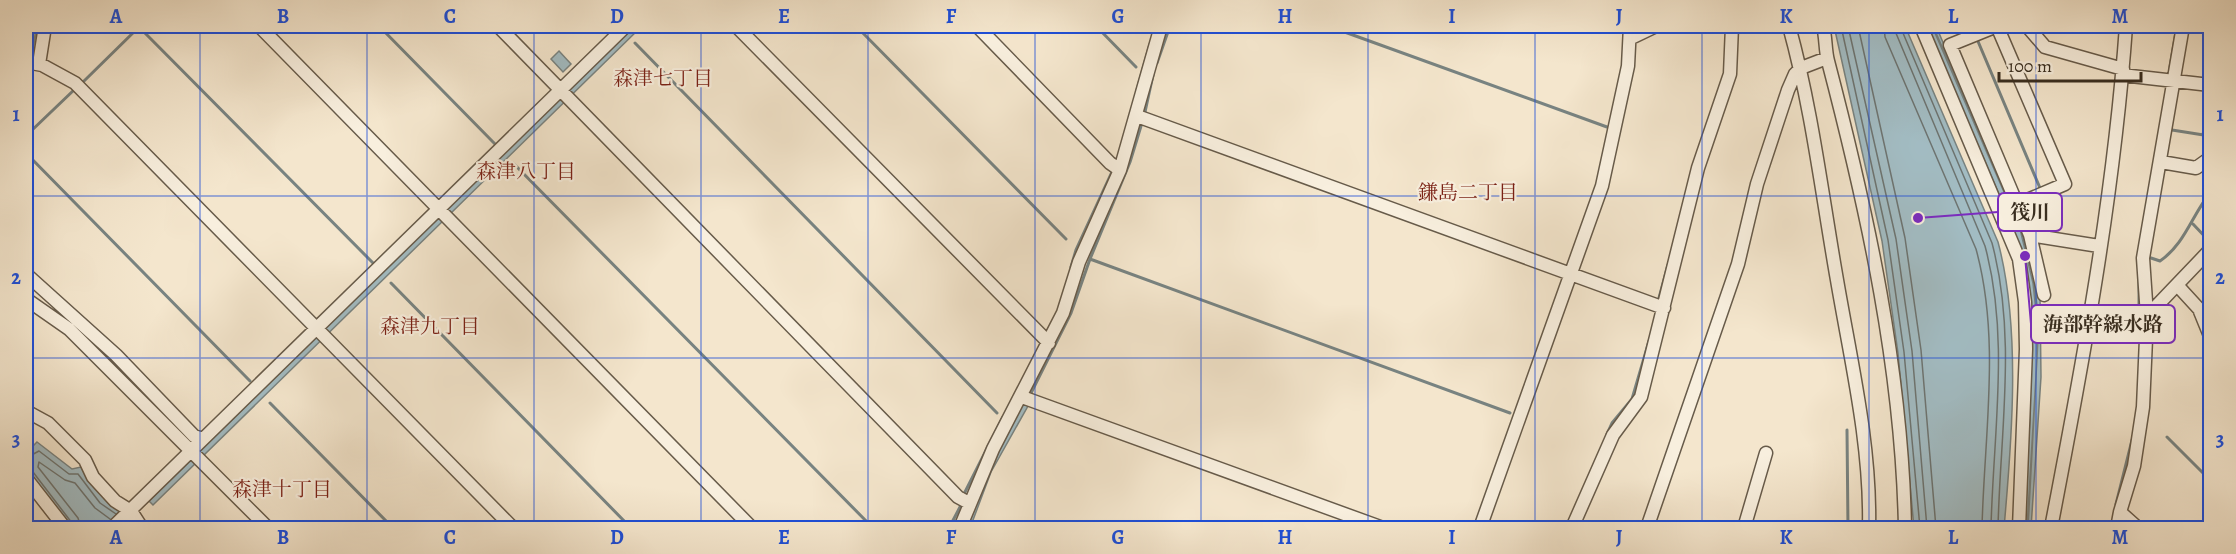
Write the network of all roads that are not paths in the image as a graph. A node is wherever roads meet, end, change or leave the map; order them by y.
1 (45, 26) edge
2 (259, 26) edge
3 (498, 26) edge
4 (626, 26) edge
5 (736, 26) edge
6 (977, 26) edge
7 (1161, 26) edge
8 (1656, 26) edge
9 (1732, 26) edge
10 (1789, 26) edge
11 (1823, 26) edge
12 (1921, 26) edge
13 (1997, 26) edge
14 (2027, 26) edge
15 (2126, 26) edge
16 (2182, 26) edge
17 (1630, 32) edge
18 (1827, 58) junction
19 (32, 63) edge
20 (1801, 68) junction
21 (2122, 72) junction
22 (2170, 78) junction
23 (2211, 85) edge
24 (564, 93) junction
25 (1137, 116) junction
26 (2211, 159) edge
27 (2161, 162) junction
28 (1120, 170) junction
29 (2018, 204) junction
30 (444, 214) junction
31 (2030, 235) junction
32 (2099, 246) junction
33 (2211, 250) edge
34 (26, 274) edge
35 (1572, 276) junction
36 (2177, 285) junction
37 (2044, 295) dead end
38 (26, 299) edge
39 (1664, 308) junction
40 (2147, 319) junction
41 (2087, 328) junction
42 (321, 333) junction
43 (2211, 336) edge
44 (1049, 343) junction
45 (1022, 397) junction
46 (26, 411) edge
47 (203, 439) junction
48 (1766, 453) dead end
49 (196, 455) junction
50 (26, 478) edge
51 (969, 503) junction
52 (131, 511) junction
53 (2120, 512) junction
54 (65, 528) edge
55 (112, 528) edge
56 (142, 528) edge
57 (268, 528) edge
58 (513, 528) edge
59 (752, 528) edge
60 (960, 528) edge
61 (1383, 528) edge
62 (1480, 528) edge
63 (1572, 528) edge
64 (1647, 528) edge
65 (1744, 528) edge
66 (1869, 528) edge
67 (1905, 528) edge
68 (2019, 528) edge
69 (2051, 528) edge
70 (2117, 528) edge
71 (2138, 528) edge

1 - 19 street
2 - 30 street
3 - 24 street
4 - 24 street
5 - 44 street
6 - 28 street
7 - 25 street
8 - 17 street
9 - 39 street
10 - 20 street
11 - 18 street
12 - 68 street
13 - 29 street
13 - 29 street
14 - 21 street
15 - 21 street
16 - 22 street
17 - 35 street
18 - 20 street
18 - 67 street
19 - 42 street
20 - 64 street
20 - 66 street
21 - 22 street
21 - 32 street
22 - 23 street
22 - 27 street
24 - 30 street
24 - 51 street
25 - 28 street
25 - 35 street
26 - 27 street
27 - 40 street
28 - 44 street
29 - 31 street
30 - 42 street
30 - 59 street
31 - 32 street
31 - 37 street
32 - 41 street
33 - 36 street
34 - 47 street
35 - 39 street
35 - 62 street
36 - 40 street
36 - 43 street
38 - 49 street
39 - 63 street
40 - 41 street
40 - 53 street
41 - 69 street
42 - 47 street
42 - 58 street
44 - 45 street
45 - 51 street
45 - 61 street
46 - 52 street
47 - 49 street
48 - 65 street
49 - 52 street
49 - 57 street
50 - 54 street
51 - 60 street
52 - 55 street
52 - 56 street
53 - 70 street
53 - 71 street

